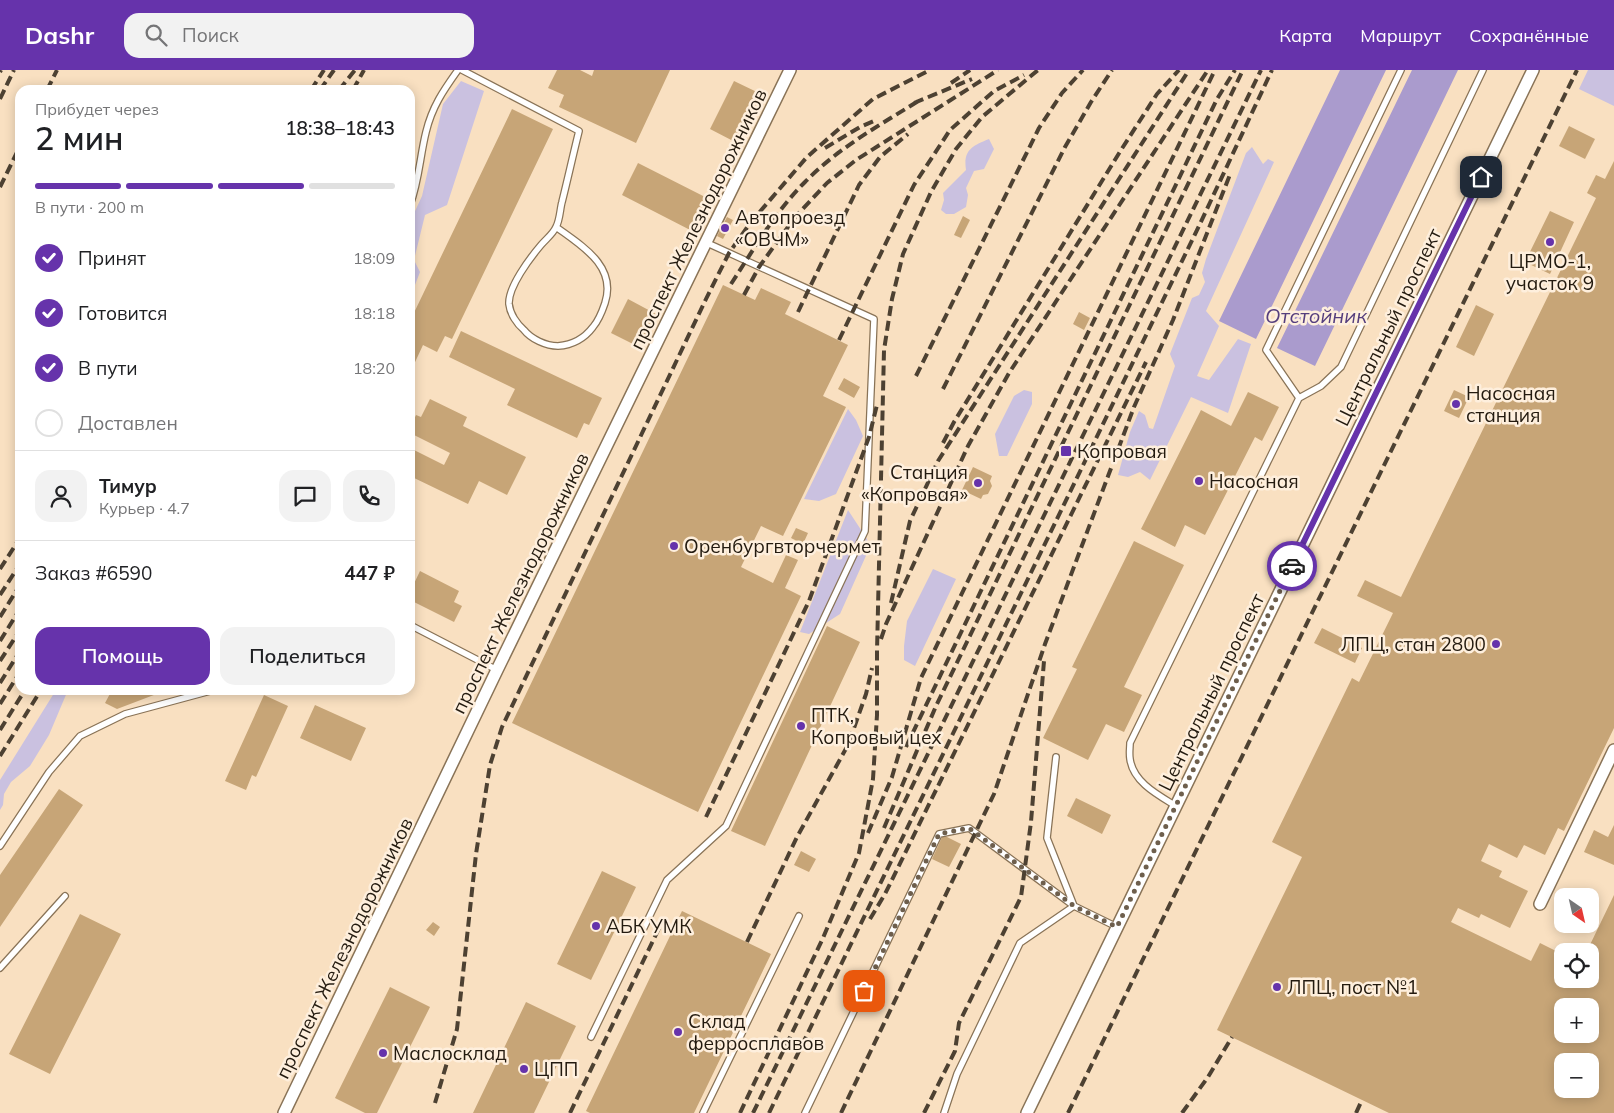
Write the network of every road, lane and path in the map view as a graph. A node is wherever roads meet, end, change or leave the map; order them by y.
1 (460, 70) edge
2 (790, 70) edge
3 (1401, 70) edge
4 (1483, 70) edge
5 (1533, 70) edge
6 (415, 191) edge
7 (556, 227) junction
8 (705, 242) junction
9 (1299, 398) junction
10 (415, 628) edge
11 (497, 670) junction
12 (195, 695) edge
13 (1614, 750) edge
14 (1056, 757) dead end
15 (1176, 806) junction
16 (0, 846) edge
17 (65, 896) dead end
18 (1540, 904) dead end
19 (1074, 906) junction
20 (799, 916) dead end
21 (1117, 927) junction
22 (0, 968) edge
23 (591, 1037) dead end
24 (284, 1113) edge
25 (703, 1113) edge
26 (805, 1113) edge
27 (944, 1113) edge
28 (1028, 1113) edge

1 - 6 lane
1 - 7 lane
2 - 8 street, проспект Железнодорожников
3 - 9 lane
4 - 9 lane
5 - 15 street, Центральный проспект
7 - 7 lane
8 - 11 street, проспект Железнодорожников
8 - 23 lane
9 - 15 lane
10 - 11 lane
11 - 24 street, проспект Железнодорожников
12 - 16 lane
13 - 18 street
14 - 19 lane
15 - 21 street, Центральный проспект
17 - 22 lane
19 - 21 lane
19 - 26 lane
19 - 27 lane
20 - 25 lane
21 - 28 street, Центральный проспект

